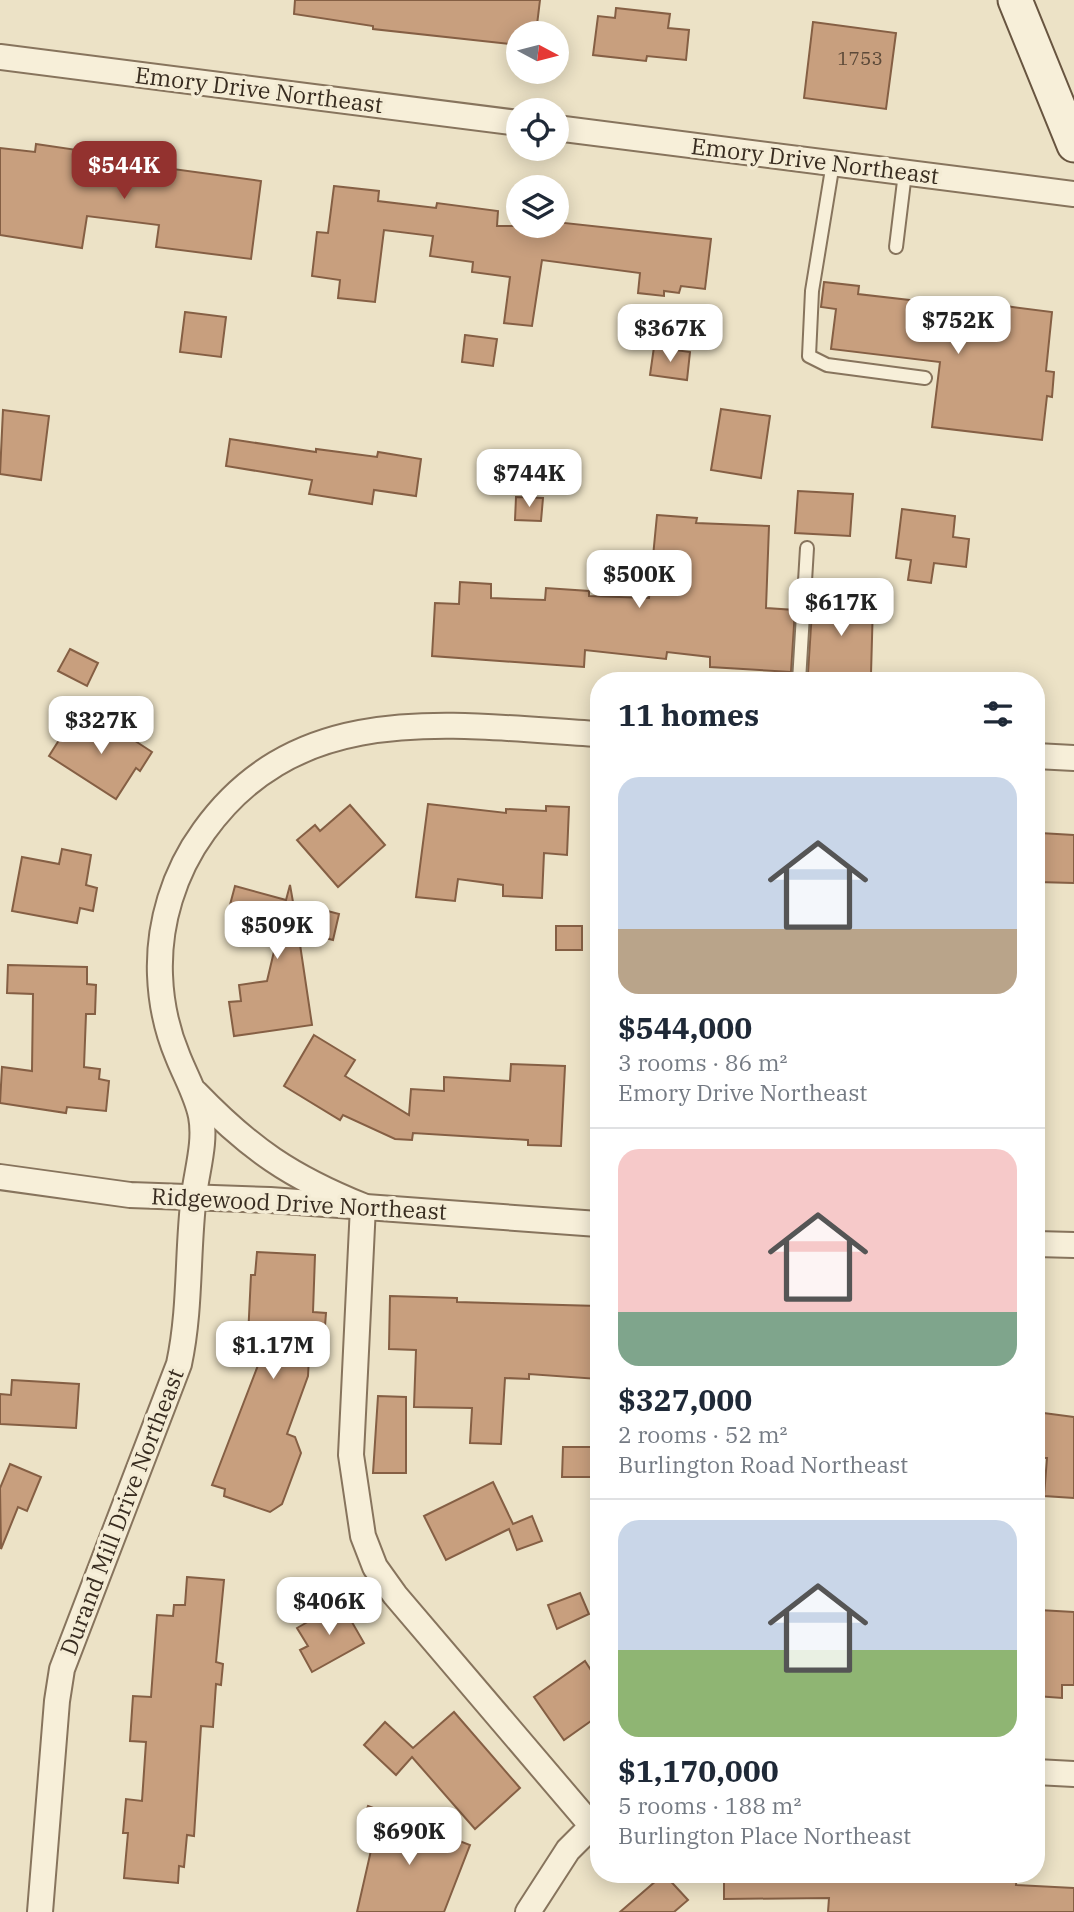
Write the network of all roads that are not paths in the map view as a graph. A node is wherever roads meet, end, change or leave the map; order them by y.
1 (1015, 0) edge
2 (0, 57) edge
3 (506, 121) edge
4 (569, 130) edge
5 (1074, 145) edge
6 (833, 163) junction
7 (905, 173) junction
8 (1074, 194) edge
9 (896, 247) dead end
10 (925, 378) dead end
11 (807, 548) dead end
12 (800, 672) edge
13 (590, 733) edge
14 (1045, 756) edge
15 (1074, 758) edge
16 (192, 1090) junction
17 (0, 1177) edge
18 (194, 1196) junction
19 (363, 1206) junction
20 (590, 1223) edge
21 (1045, 1244) edge
22 (1074, 1245) edge
23 (1045, 1772) edge
24 (1074, 1774) edge
25 (590, 1817) edge
26 (590, 1829) edge
27 (40, 1912) edge
28 (528, 1912) edge

1 - 5 main road
2 - 3 street, Emory Drive Northeast
4 - 6 street, Emory Drive Northeast
6 - 7 street, Emory Drive Northeast
6 - 10 lane
7 - 8 street, Emory Drive Northeast
7 - 9 lane
11 - 12 lane
13 - 16 street, Durand Mill Drive Northeast
14 - 15 street
16 - 18 street, Durand Mill Drive Northeast
16 - 19 street
17 - 18 street, Ridgewood Drive Northeast
18 - 19 street, Ridgewood Drive Northeast
18 - 27 street, Durand Mill Drive Northeast
19 - 20 street, Ridgewood Drive Northeast
19 - 25 street
21 - 22 street
23 - 24 street
26 - 28 street

